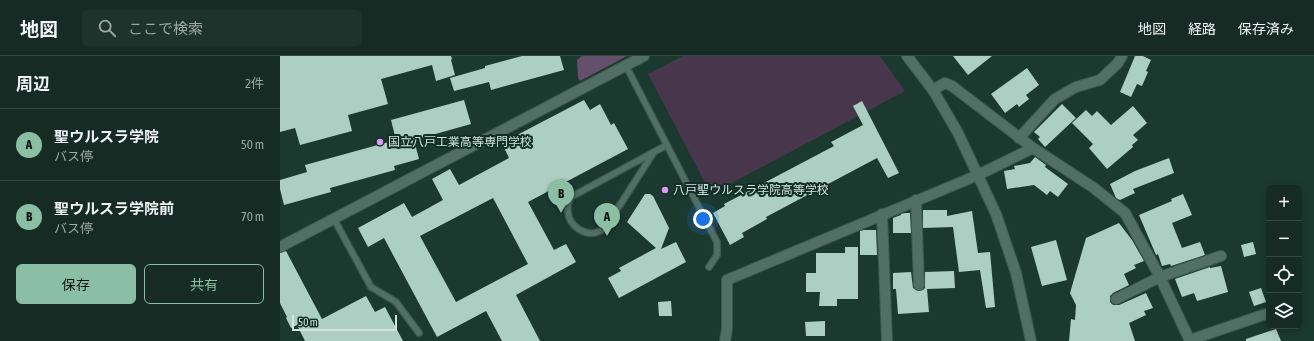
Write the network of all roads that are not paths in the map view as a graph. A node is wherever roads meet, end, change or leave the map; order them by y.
1 (644, 56) edge
2 (907, 56) edge
3 (1122, 56) edge
4 (626, 66) junction
5 (933, 90) junction
6 (1020, 138) junction
7 (667, 145) junction
8 (1033, 148) junction
9 (654, 152) junction
10 (978, 175) junction
11 (916, 200) junction
12 (882, 214) junction
13 (334, 219) junction
14 (280, 247) edge
15 (1221, 256) dead end
16 (709, 267) dead end
17 (1160, 278) junction
18 (919, 285) dead end
19 (1116, 299) dead end
20 (1266, 314) edge
21 (419, 333) dead end
22 (725, 341) edge
23 (887, 341) edge
24 (1031, 341) edge
25 (1190, 341) edge

1 - 4 street
2 - 5 street
3 - 6 street
4 - 7 lane
4 - 13 street
5 - 6 street
5 - 10 street
6 - 8 street
7 - 9 lane
7 - 16 lane
8 - 10 street
8 - 17 street
9 - 9 lane
10 - 11 street
10 - 24 street
11 - 12 street
11 - 18 street
12 - 22 street
12 - 23 street
13 - 14 street
13 - 21 lane
15 - 17 street
17 - 19 street
17 - 25 street
20 - 25 street

